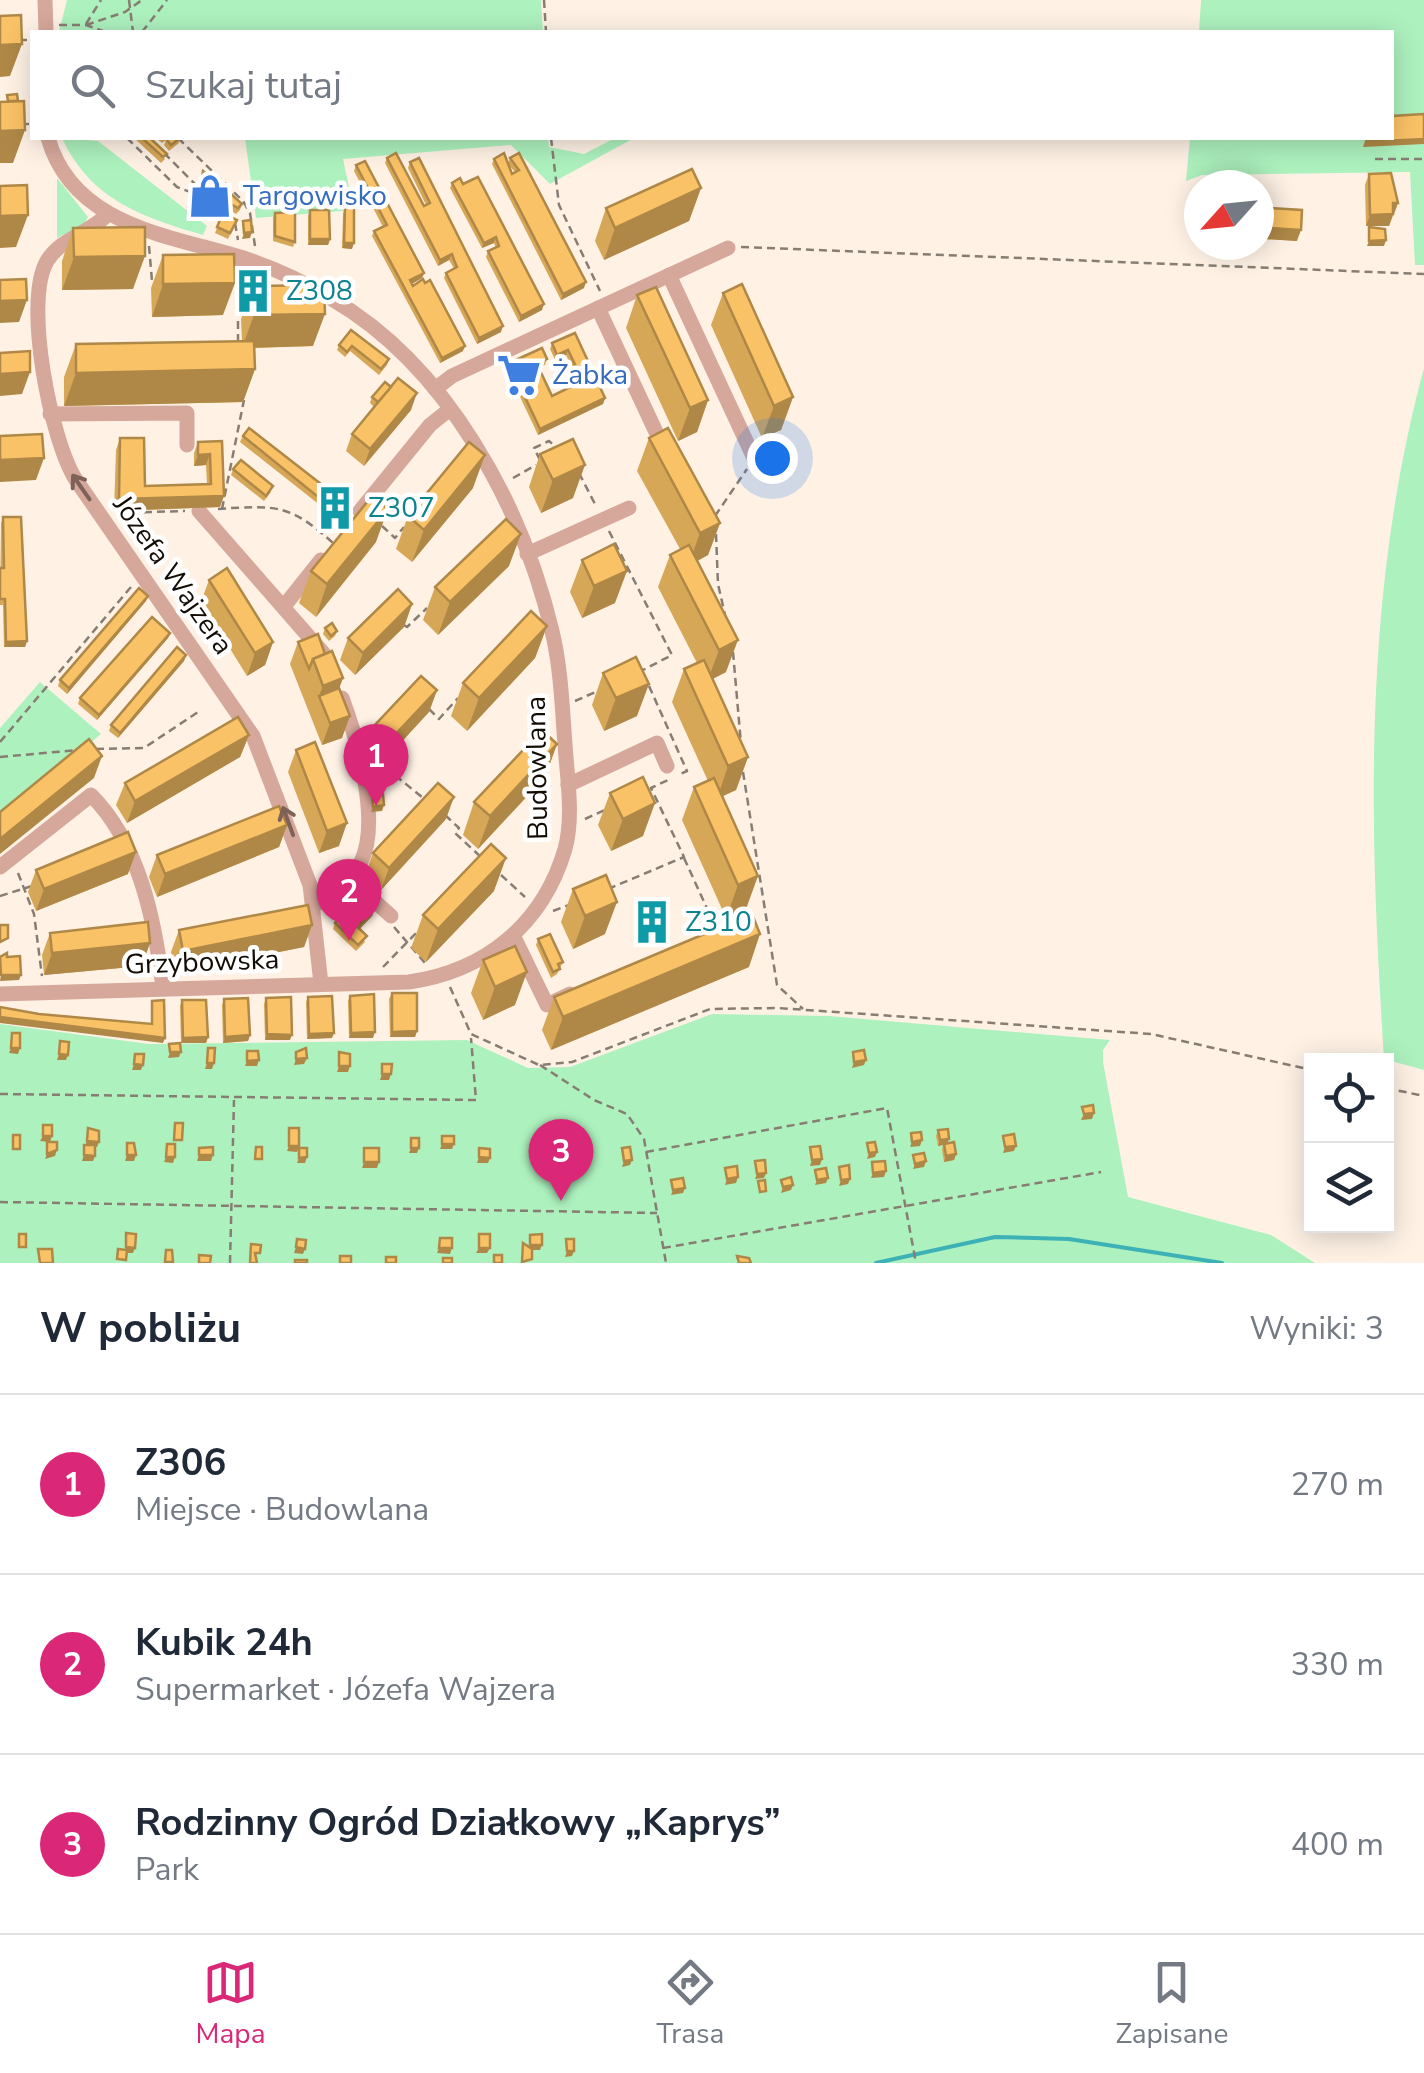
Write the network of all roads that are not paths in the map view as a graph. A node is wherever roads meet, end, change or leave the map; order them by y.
1 (45, 0) edge
2 (52, 29) edge
3 (49, 140) edge
4 (108, 214) junction
5 (728, 248) road end
6 (246, 256) junction
7 (669, 275) junction
8 (241, 303) road end
9 (602, 306) junction
10 (435, 390) junction
11 (450, 409) junction
12 (50, 414) junction
13 (656, 432) edge
14 (187, 445) dead end
15 (754, 458) road end
16 (629, 508) dead end
17 (199, 511) road end
18 (357, 515) edge
19 (334, 544) edge
20 (528, 554) junction
21 (285, 605) junction
22 (330, 668) edge
23 (337, 684) edge
24 (668, 766) dead end
25 (568, 786) junction
26 (5, 862) edge
27 (348, 878) junction
28 (315, 905) junction
29 (391, 916) road end
30 (514, 937) junction
31 (321, 984) junction
32 (594, 984) edge
33 (163, 988) junction
34 (0, 994) edge

1 - 2 street
3 - 4 street, Budowlana
4 - 6 street, Budowlana
4 - 12 street, Józefa Wajzera
5 - 7 street
6 - 8 street
6 - 10 street, Budowlana
7 - 9 street
7 - 15 street
9 - 10 street
9 - 13 street
10 - 11 street, Budowlana
11 - 18 street
11 - 20 street, Budowlana
12 - 14 street
28 -> 12 street, Józefa Wajzera
16 - 20 street
17 - 21 street
19 - 21 street
20 - 25 street, Budowlana
21 - 22 street
23 - 27 street
24 - 25 street
25 - 30 street, Budowlana
26 - 33 street
27 - 28 street
27 - 29 street
28 - 31 street, Józefa Wajzera
30 - 31 street, Grzybowska
30 - 32 street
31 - 33 street, Grzybowska
33 - 34 street, Grzybowska

